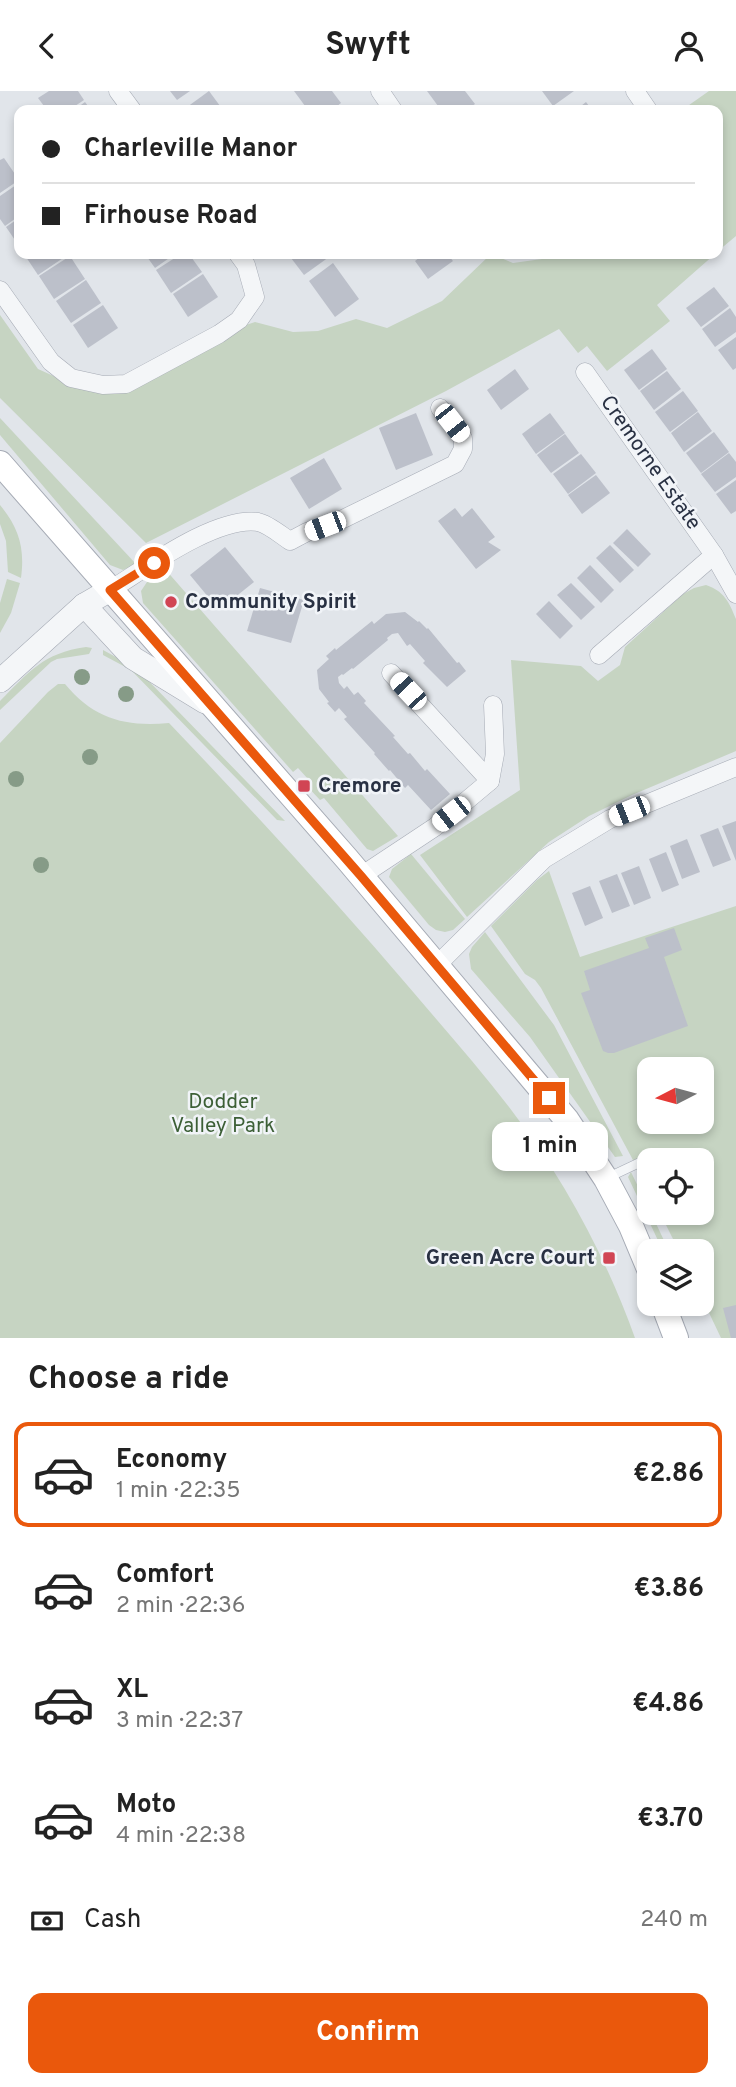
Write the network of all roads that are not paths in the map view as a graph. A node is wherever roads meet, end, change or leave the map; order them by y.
1 (242, 259) edge
2 (0, 290) edge
3 (585, 372) dead end
4 (440, 408) dead end
5 (0, 463) edge
6 (714, 555) junction
7 (110, 590) junction
8 (736, 594) edge
9 (84, 605) junction
10 (599, 655) dead end
11 (391, 673) dead end
12 (0, 681) edge
13 (211, 705) junction
14 (493, 705) dead end
15 (736, 767) edge
16 (490, 781) junction
17 (361, 876) junction
18 (436, 966) junction
19 (637, 1164) edge
20 (606, 1179) junction
21 (637, 1240) edge
22 (668, 1316) edge
23 (676, 1338) edge

1 - 2 street
3 - 6 street, Cremorne Estate
4 - 7 street
5 - 7 main road
6 - 8 street, Cremorne Estate
6 - 10 street
7 - 9 street
7 - 13 main road
9 - 12 street
9 - 13 street
11 - 16 street
13 - 17 main road
14 - 16 street
15 - 18 street
16 - 17 street
17 - 18 main road
18 - 20 main road
19 - 20 lane
20 - 21 main road
22 - 23 main road

